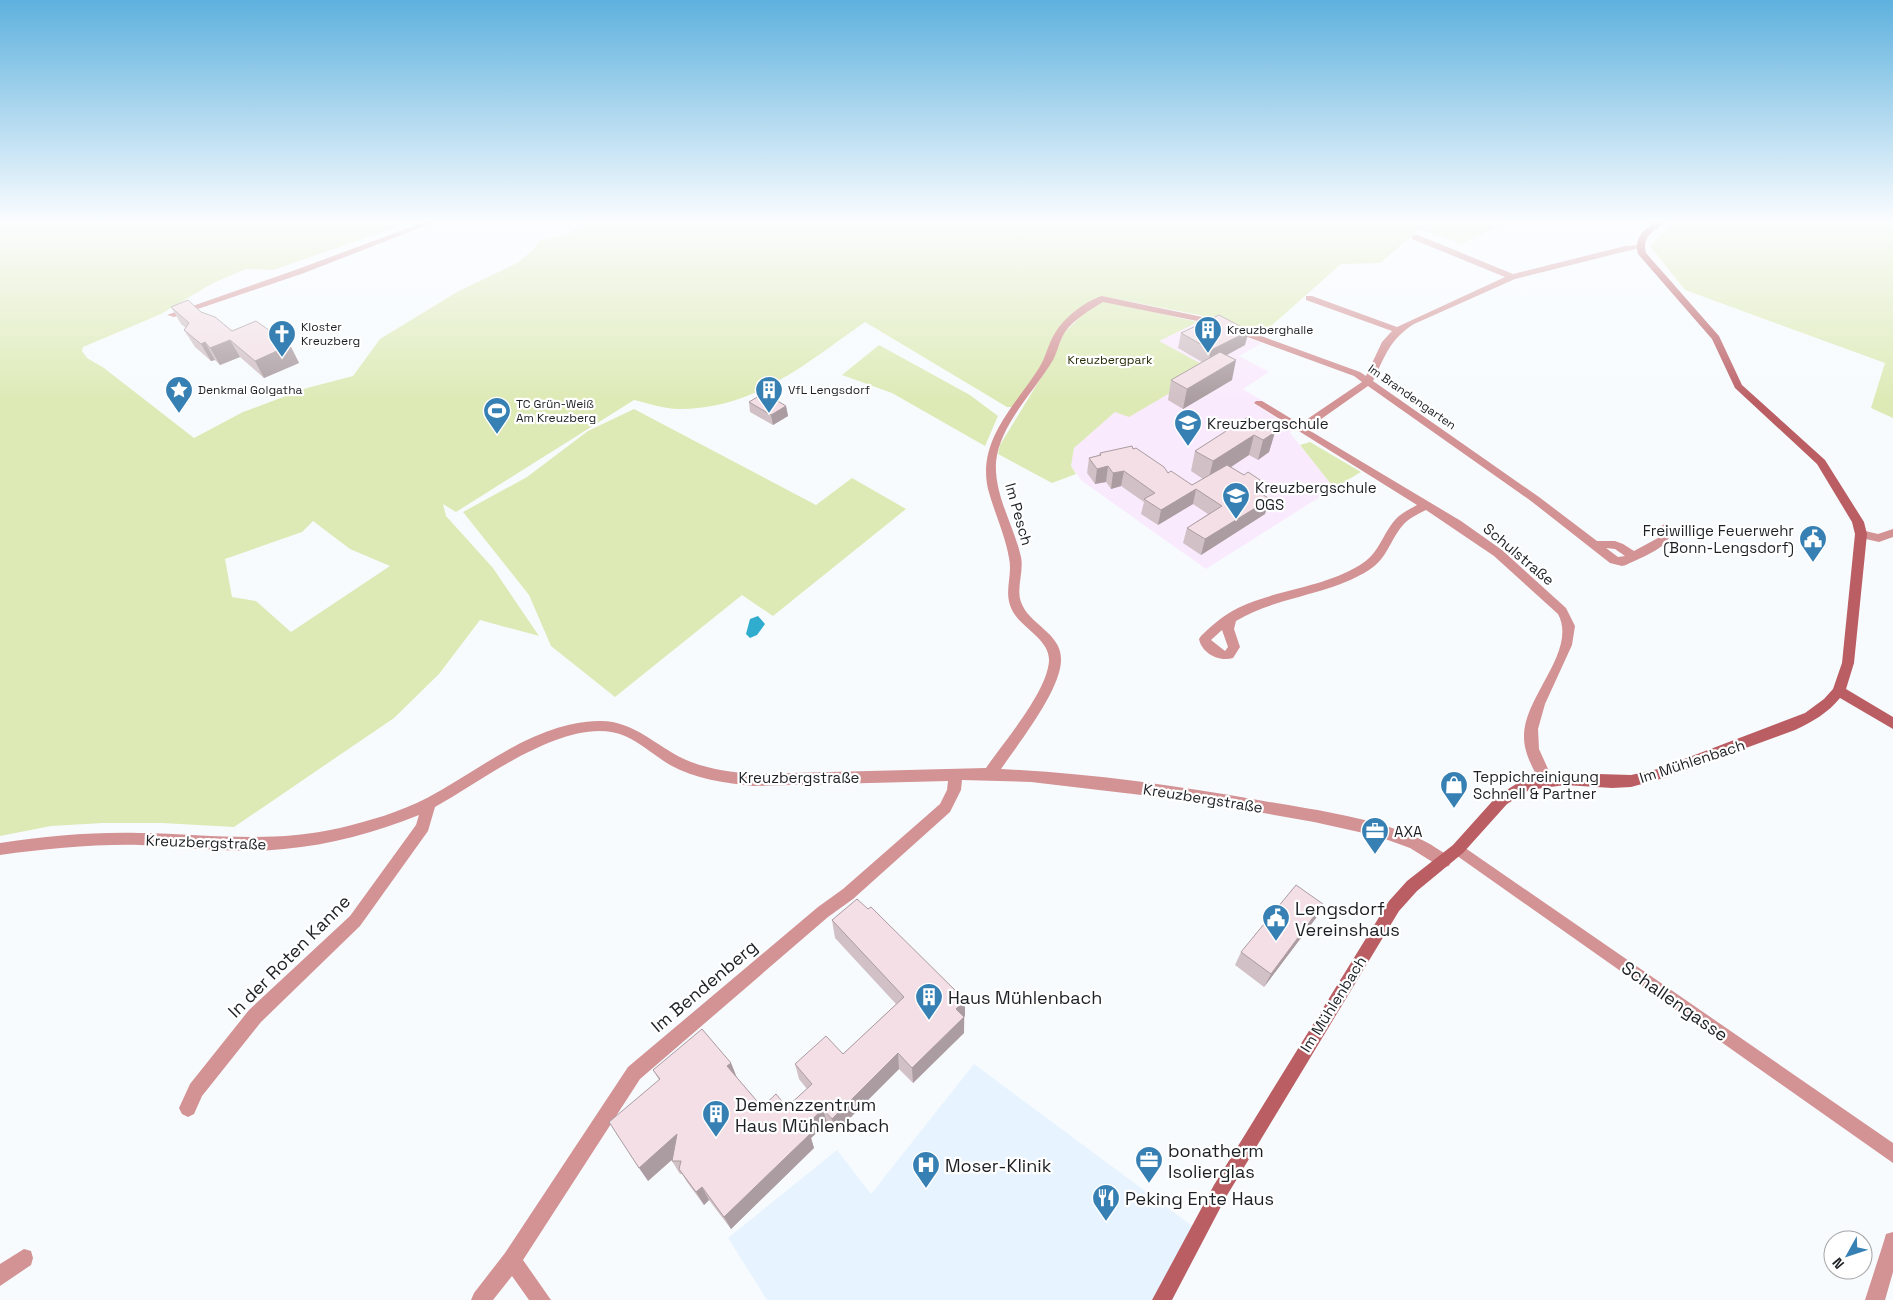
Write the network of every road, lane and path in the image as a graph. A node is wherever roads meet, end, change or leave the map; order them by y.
1 (272, 281) edge
2 (1504, 281) edge
3 (1665, 281) edge
4 (1309, 298) dead end
5 (171, 315) edge
6 (1398, 330) junction
7 (1367, 383) junction
8 (1259, 404) dead end
9 (1013, 415) joint
10 (1300, 430) junction
11 (1426, 504) junction
12 (1666, 527) dead end
13 (1893, 533) edge
14 (1861, 534) junction
15 (1879, 538) junction
16 (1893, 547) edge
17 (1230, 620) dead end
18 (1839, 691) junction
19 (1893, 724) edge
20 (990, 774) junction
21 (955, 775) junction
22 (1546, 780) junction
23 (429, 804) junction
24 (1458, 848) junction
25 (0, 849) edge
26 (1444, 861) junction
27 (188, 1108) dead end
28 (1893, 1154) edge
29 (1893, 1241) edge
30 (24, 1258) dead end
31 (512, 1260) junction
32 (0, 1276) edge
33 (481, 1300) edge
34 (541, 1300) edge
35 (1162, 1300) edge
36 (1875, 1300) edge

1 - 5 street
2 - 6 street
3 - 14 street
4 - 6 street
6 - 7 street
7 - 9 street, Im Brandengarten
7 - 10 street
7 - 12 street, Im Brandengarten
8 - 10 street, Schulstraße
9 - 20 street, Im Pesch
10 - 11 street, Schulstraße
11 - 17 street
11 - 22 street, Schulstraße
13 - 15 street
14 - 15 street
14 - 18 street, Im Mühlenbach
15 - 16 street
18 - 19 street
18 - 22 street, Im Mühlenbach
20 - 21 street, Kreuzbergstraße
20 - 26 street, Kreuzbergstraße
21 - 23 street, Kreuzbergstraße
21 - 31 street, Im Bendenberg
22 - 24 street, Im Mühlenbach
23 - 25 street, Kreuzbergstraße
23 - 27 street, In der Roten Kanne
24 - 26 street, Im Mühlenbach
24 - 28 street, Schallengasse
26 - 35 street, Im Mühlenbach
29 - 36 street
30 - 32 street
31 - 33 street, Im Bendenberg
31 - 34 street

